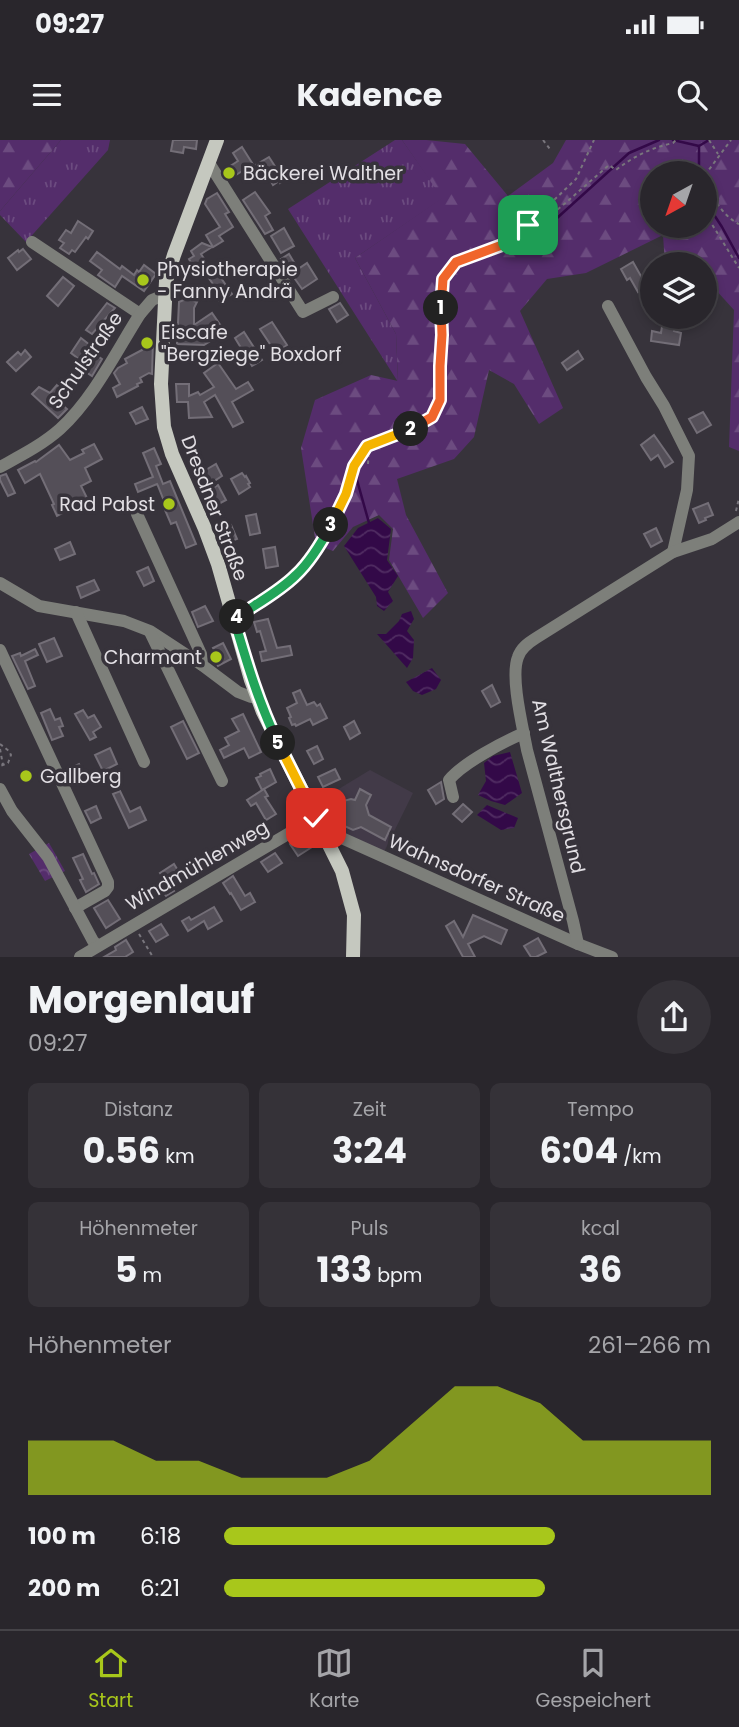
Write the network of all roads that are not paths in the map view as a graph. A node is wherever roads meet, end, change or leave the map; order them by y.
1 (217, 140) edge
2 (209, 163) junction
3 (32, 242) dead end
4 (164, 295) junction
5 (332, 297) dead end
6 (608, 306) dead end
7 (140, 314) junction
8 (0, 467) edge
9 (137, 514) dead end
10 (737, 517) edge
11 (679, 550) junction
12 (298, 574) road end
13 (0, 583) edge
14 (76, 612) junction
15 (234, 619) junction
16 (150, 631) junction
17 (0, 650) edge
18 (202, 665) junction
19 (257, 697) junction
20 (524, 733) junction
21 (144, 762) dead end
22 (222, 781) dead end
23 (0, 789) edge
24 (453, 797) dead end
25 (316, 818) junction
26 (325, 835) junction
27 (75, 908) junction
28 (578, 944) junction
29 (98, 946) junction
30 (80, 957) edge
31 (353, 957) edge
32 (612, 957) edge

1 - 2 main road, Dresdner Straße
2 - 4 main road, Dresdner Straße
2 - 5 street
3 - 7 street
4 - 7 street, Schulstraße
4 - 15 main road, Dresdner Straße
6 - 11 street
7 - 8 street, Schulstraße
9 - 18 street
10 - 11 street, Am Walthersgrund
11 - 20 street, Am Walthersgrund
12 - 15 street
13 - 14 street
14 - 16 street
14 - 21 street
15 - 19 main road, Dresdner Straße
16 - 18 street
16 - 22 street
17 - 27 street
18 - 19 street
19 - 25 main road, Dresdner Straße
20 - 24 street
20 - 28 street, Am Walthersgrund
23 - 27 street
25 - 26 main road, Dresdner Straße
25 - 29 street, Windmühlenweg
26 - 28 street, Wahnsdorfer Straße
26 - 31 main road, Dresdner Straße
27 - 29 street
28 - 32 street, Wahnsdorfer Straße
29 - 30 street, Windmühlenweg

